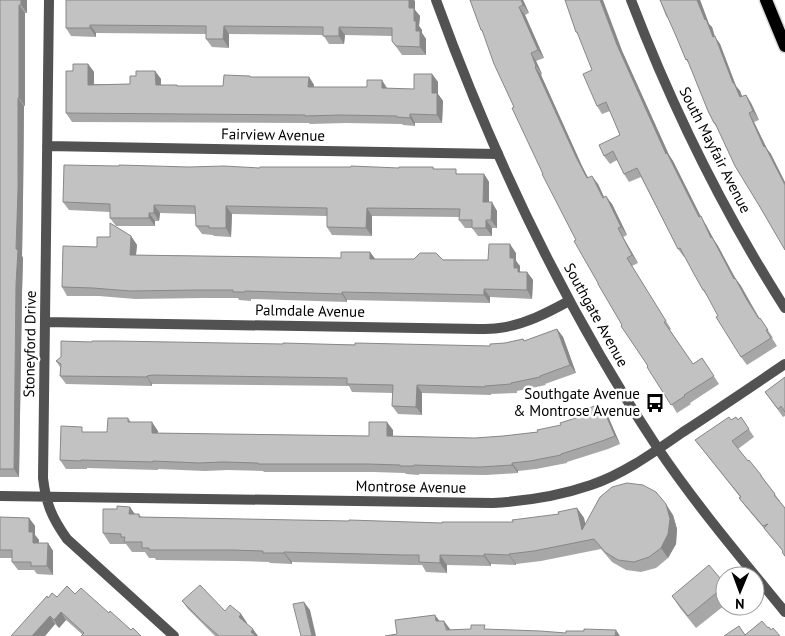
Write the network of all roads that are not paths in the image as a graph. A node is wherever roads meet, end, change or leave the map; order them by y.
1 (49, 0) edge
2 (436, 0) edge
3 (631, 0) edge
4 (766, 0) edge
5 (785, 46) edge
6 (47, 146) junction
7 (498, 154) junction
8 (569, 302) junction
9 (785, 308) edge
10 (45, 322) junction
11 (785, 364) edge
12 (659, 449) junction
13 (0, 496) edge
14 (45, 497) junction
15 (785, 612) edge
16 (174, 636) edge

1 - 6 street, Stoneyford Drive
2 - 7 street, Southgate Avenue
3 - 9 street, South Mayfair Avenue
4 - 5 main road
6 - 7 street, Fairview Avenue
6 - 10 street, Stoneyford Drive
7 - 8 street, Southgate Avenue
8 - 10 street, Palmdale Avenue
8 - 12 street, Southgate Avenue
10 - 14 street, Stoneyford Drive
11 - 12 street, Montrose Avenue
12 - 14 street, Montrose Avenue
12 - 15 street, Southgate Avenue
13 - 14 street, Montrose Avenue
14 - 16 street, Stoneyford Drive

